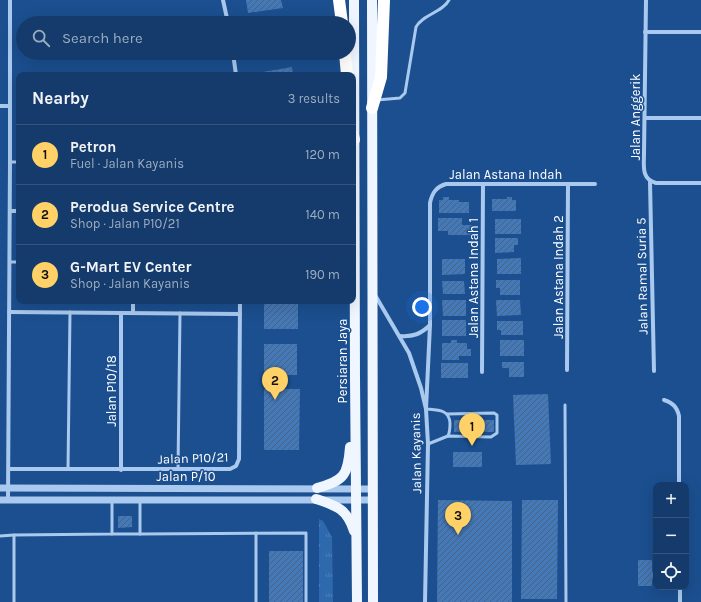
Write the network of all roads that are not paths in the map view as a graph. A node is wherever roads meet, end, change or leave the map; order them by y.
1 (10, 0) edge
2 (223, 0) edge
3 (339, 0) edge
4 (354, 0) edge
5 (372, 0) edge
6 (384, 0) edge
7 (449, 0) edge
8 (646, 0) edge
9 (226, 16) edge
10 (341, 16) edge
11 (354, 16) edge
12 (645, 32) junction
13 (701, 32) edge
14 (234, 60) edge
15 (346, 60) edge
16 (354, 60) edge
17 (236, 72) edge
18 (347, 72) edge
19 (354, 72) edge
20 (373, 104) junction
21 (0, 106) edge
22 (10, 106) junction
23 (645, 118) junction
24 (701, 118) edge
25 (10, 162) junction
26 (16, 162) edge
27 (650, 182) junction
28 (701, 183) edge
29 (483, 184) junction
30 (568, 184) junction
31 (595, 184) dead end
32 (10, 211) junction
33 (16, 211) edge
34 (10, 262) junction
35 (16, 262) edge
36 (373, 291) junction
37 (133, 304) edge
38 (240, 304) edge
39 (355, 304) edge
40 (9, 312) junction
41 (70, 312) junction
42 (133, 312) junction
43 (121, 313) junction
44 (180, 313) junction
45 (240, 314) junction
46 (430, 325) junction
47 (400, 336) junction
48 (567, 370) dead end
49 (654, 371) dead end
50 (482, 372) dead end
51 (355, 378) junction
52 (664, 400) dead end
53 (565, 405) dead end
54 (426, 409) junction
55 (447, 414) junction
56 (448, 436) junction
57 (428, 444) junction
58 (8, 469) junction
59 (68, 469) junction
60 (178, 469) junction
61 (121, 470) junction
62 (679, 482) edge
63 (8, 487) junction
64 (0, 488) edge
65 (317, 488) junction
66 (357, 488) junction
67 (373, 488) junction
68 (0, 500) edge
69 (8, 500) junction
70 (112, 500) junction
71 (140, 500) junction
72 (316, 500) junction
73 (357, 500) junction
74 (372, 500) junction
75 (256, 533) junction
76 (112, 534) junction
77 (140, 534) junction
78 (14, 535) junction
79 (0, 536) edge
80 (357, 543) junction
81 (680, 590) edge
82 (373, 592) junction
83 (14, 602) edge
84 (256, 602) edge
85 (306, 602) edge
86 (357, 602) edge
87 (373, 602) edge
88 (379, 602) edge
89 (425, 602) edge
90 (566, 602) edge
91 (680, 602) edge

1 - 22 street
2 - 9 street
3 - 10 highway
4 - 11 main road, Persiaran Jaya
5 - 20 main road
6 - 20 highway
7 - 20 lane
8 - 12 street, Jalan Anggerik
12 - 13 street
12 - 23 street, Jalan Anggerik
14 - 17 street
15 - 18 highway
16 - 19 main road, Persiaran Jaya
20 - 36 main road
21 - 22 street
22 - 25 street
23 - 24 street
23 - 27 street, Jalan Anggerik
25 - 26 lane
25 - 32 street
27 - 28 street
27 - 49 street, Jalan Ramal Suria 5
29 - 30 street, Jalan Astana Indah
29 - 46 street, Jalan Astana Indah
29 - 50 street, Jalan Astana Indah 1
30 - 31 street, Jalan Astana Indah
30 - 48 street, Jalan Astana Indah 2
32 - 33 street
32 - 34 street
34 - 35 lane
34 - 40 street
36 - 47 street, Jalan Kayanis
36 - 67 main road
37 - 42 street
38 - 45 street, Jalan P10/21
39 - 51 main road, Persiaran Jaya
40 - 41 street
40 - 58 street
41 - 43 street
41 - 59 lane
42 - 43 street
42 - 44 street
43 - 61 street, Jalan P10/18
44 - 45 street
44 - 60 lane
45 - 60 street, Jalan P10/21
46 - 47 street
46 - 54 street, Jalan Astana Indah
47 - 54 street, Jalan Kayanis
51 - 65 main road
51 - 66 main road, Persiaran Jaya
52 - 62 street
53 - 90 lane
54 - 55 lane
54 - 57 street, Jalan Kayanis
55 - 56 lane
55 - 56 lane
56 - 57 lane
57 - 89 street, Jalan Kayanis
58 - 59 street, Jalan P10/21
58 - 63 street
59 - 61 street, Jalan P10/21
60 - 61 street, Jalan P10/21
63 - 64 street, Jalan P/10
63 - 65 street, Jalan P/10
63 - 69 street
65 - 66 street, Jalan P/10
66 - 67 street, Jalan P/10
66 - 73 main road, Persiaran Jaya
67 - 74 main road
68 - 69 street, Jalan P/10
69 - 70 street, Jalan P/10
70 - 71 street, Jalan P/10
70 - 76 lane
71 - 72 street, Jalan P/10
71 - 77 lane
72 - 73 street, Jalan P/10
72 - 80 main road
73 - 74 street, Jalan P/10
73 - 80 main road, Persiaran Jaya
74 - 82 main road
75 - 77 lane
75 - 84 lane
75 - 85 lane
76 - 77 lane
76 - 78 lane
78 - 79 lane
78 - 83 lane
80 - 86 main road, Persiaran Jaya
81 - 91 street
82 - 87 main road
82 - 88 street

